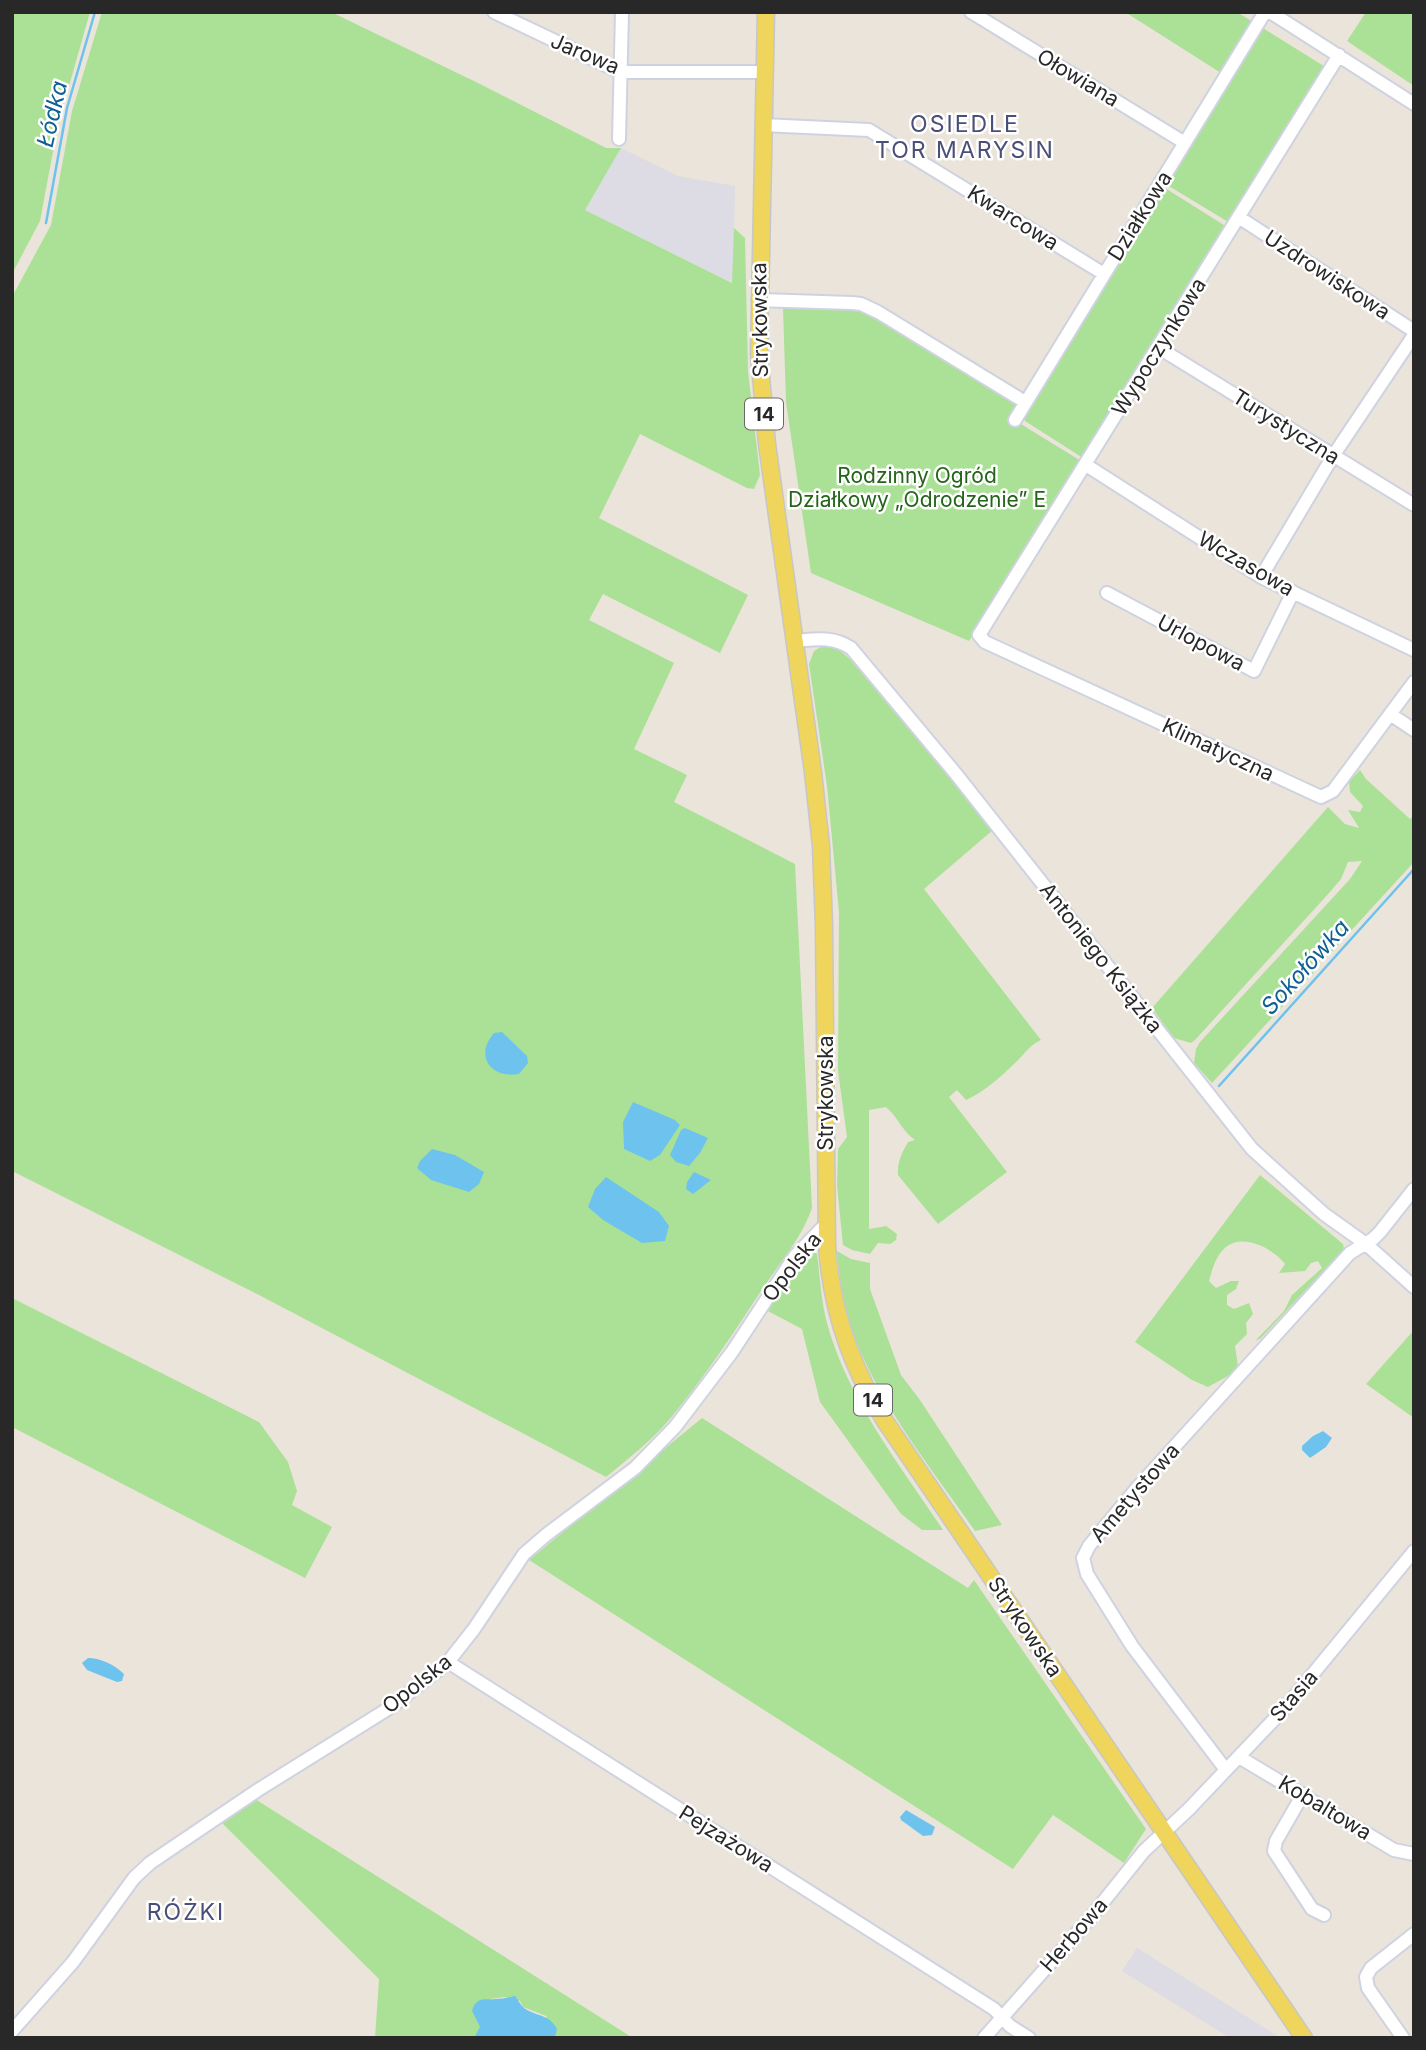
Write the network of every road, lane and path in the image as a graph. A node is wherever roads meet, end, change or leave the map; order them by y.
1 (494, 12) edge
2 (622, 12) edge
3 (766, 12) edge
4 (971, 12) edge
5 (1267, 12) edge
6 (1339, 55) junction
7 (620, 72) junction
8 (764, 72) junction
9 (1414, 104) edge
10 (763, 125) junction
11 (619, 139) dead end
12 (1185, 143) junction
13 (1240, 218) junction
14 (1104, 274) junction
15 (758, 300) junction
16 (1414, 333) edge
17 (1159, 348) junction
18 (1025, 402) junction
19 (1015, 420) dead end
20 (1333, 456) junction
21 (1086, 465) junction
22 (1414, 505) edge
23 (1261, 577) junction
24 (1293, 592) junction
25 (1107, 593) dead end
26 (980, 638) joint
27 (795, 641) junction
28 (1414, 650) edge
29 (1414, 682) edge
30 (1390, 714) junction
31 (1414, 730) edge
32 (1414, 1189) edge
33 (827, 1223) junction
34 (1366, 1244) junction
35 (1414, 1286) edge
36 (1414, 1551) edge
37 (448, 1662) junction
38 (1239, 1757) junction
39 (1226, 1770) junction
40 (1303, 1794) junction
41 (1164, 1832) junction
42 (1414, 1854) edge
43 (1324, 1915) dead end
44 (1414, 1934) edge
45 (1003, 2017) junction
46 (12, 2031) edge
47 (984, 2038) edge
48 (1029, 2038) edge
49 (1304, 2038) edge
50 (1403, 2038) edge

1 - 7 street, Jarowa
2 - 7 street
3 - 8 main road, Strykowska / 14
4 - 12 street, Ołowiana
5 - 6 street
5 - 12 street, Działkowa
6 - 9 street
6 - 13 street, Wypoczynkowa
7 - 8 street, Jarowa
7 - 11 street
8 - 10 main road, Strykowska / 14
10 - 14 street, Kwarcowa
10 - 15 main road, Strykowska / 14
12 - 14 street, Działkowa
13 - 16 street, Uzdrowiskowa
13 - 17 street, Wypoczynkowa
14 - 18 street, Działkowa
15 - 18 street
15 - 27 main road, Strykowska / 14
16 - 20 street
17 - 20 street, Turystyczna
17 - 21 street, Wypoczynkowa
18 - 19 street, Działkowa
20 - 22 street, Turystyczna
20 - 23 street
21 - 23 street, Wczasowa
21 - 26 street, Wypoczynkowa
23 - 24 street, Wczasowa
24 - 25 street, Urlopowa
24 - 28 street, Wczasowa
26 - 30 street, Klimatyczna
27 - 33 main road, Strykowska / 14
27 - 34 street, Antoniego Książka
29 - 30 street, Klimatyczna
30 - 31 street
32 - 34 street
33 - 37 street, Opolska
33 - 41 main road, Strykowska / 14
34 - 35 street, Antoniego Książka
34 - 39 street, Ametystowa
36 - 38 street, Stasia
37 - 45 street, Pejzażowa
37 - 46 street, Opolska
38 - 39 street, Stasia
38 - 40 street, Kobaltowa
39 - 41 street, Stasia
40 - 42 street, Kobaltowa
40 - 43 street
41 - 45 street, Herbowa
41 - 49 main road, Strykowska / 14
44 - 50 street
45 - 47 street, Herbowa
45 - 48 street, Pejzażowa

